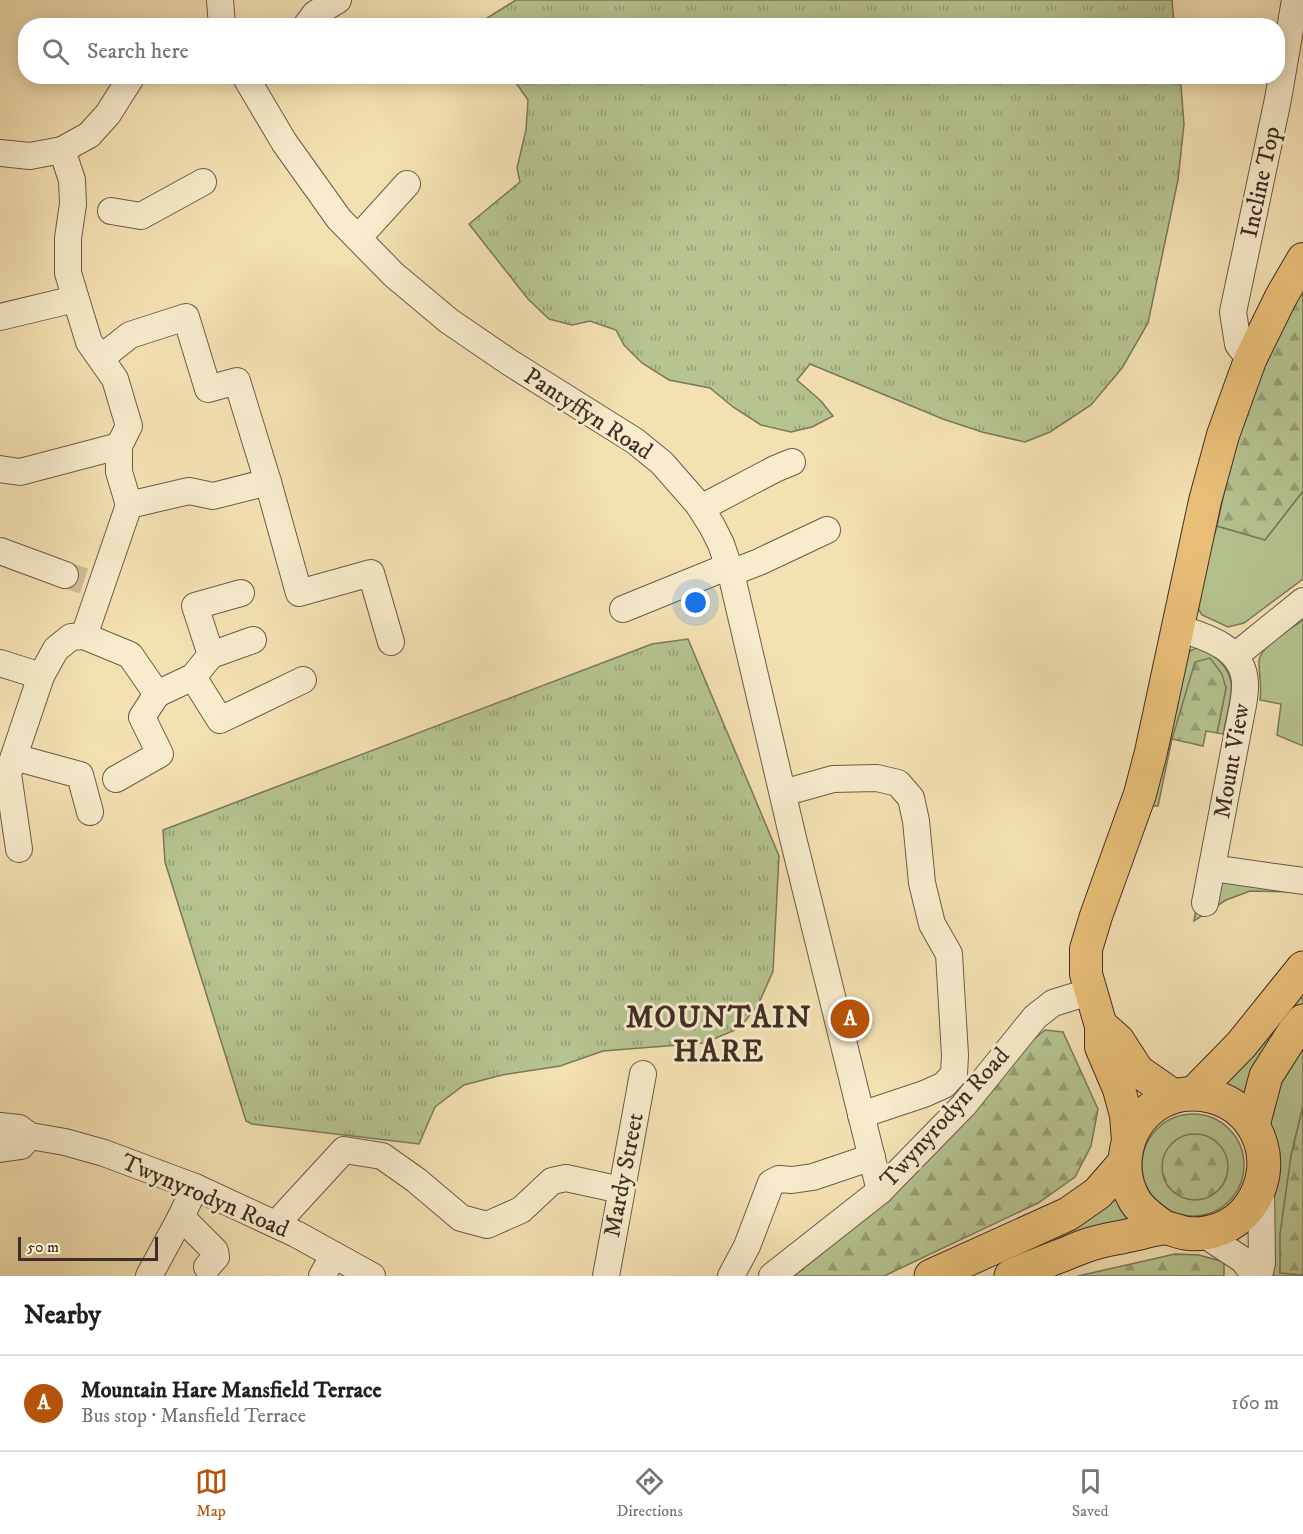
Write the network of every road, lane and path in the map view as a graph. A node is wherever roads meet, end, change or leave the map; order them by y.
1 (220, 0) edge
2 (338, 0) edge
3 (1295, 0) edge
4 (221, 18) edge
5 (312, 18) edge
6 (1285, 58) edge
7 (127, 84) edge
8 (250, 84) edge
9 (1281, 84) edge
10 (62, 150) junction
11 (0, 153) edge
12 (203, 182) dead end
13 (407, 184) dead end
14 (92, 208) junction
15 (358, 238) junction
16 (1303, 259) edge
17 (75, 299) junction
18 (0, 318) edge
19 (101, 357) junction
20 (1250, 360) junction
21 (119, 446) junction
22 (792, 462) dead end
23 (0, 469) edge
24 (277, 495) junction
25 (129, 505) junction
26 (701, 508) junction
27 (827, 530) dead end
28 (0, 551) edge
29 (730, 569) junction
30 (83, 581) junction
31 (241, 593) dead end
32 (1303, 601) edge
33 (623, 609) dead end
34 (1178, 628) junction
35 (84, 636) junction
36 (253, 640) dead end
37 (391, 642) dead end
38 (211, 655) junction
39 (1235, 656) junction
40 (0, 663) edge
41 (41, 676) junction
42 (193, 677) junction
43 (303, 680) dead end
44 (157, 694) junction
45 (14, 757) junction
46 (116, 779) dead end
47 (783, 793) junction
48 (90, 812) dead end
49 (12, 834) edge
50 (1212, 868) junction
51 (1303, 881) edge
52 (1205, 903) dead end
53 (1303, 968) edge
54 (1092, 991) junction
55 (1303, 1021) edge
56 (1101, 1026) junction
57 (643, 1074) dead end
58 (1184, 1095) junction
59 (861, 1115) junction
60 (1253, 1125) junction
61 (0, 1126) edge
62 (30, 1136) junction
63 (0, 1149) edge
64 (1126, 1152) junction
65 (872, 1157) junction
66 (1261, 1186) junction
67 (195, 1187) junction
68 (621, 1190) junction
69 (880, 1191) junction
70 (182, 1217) junction
71 (276, 1224) junction
72 (1165, 1228) junction
73 (1202, 1233) junction
74 (328, 1266) edge
75 (207, 1267) dead end
76 (149, 1276) edge
77 (372, 1276) edge
78 (606, 1276) edge
79 (731, 1276) edge
80 (772, 1276) edge
81 (931, 1276) edge
82 (1011, 1276) edge
83 (1254, 1276) edge
84 (1259, 1276) edge

1 - 4 street
2 - 5 street
3 - 6 street, Incline Top
7 - 10 street
8 - 15 street, Pantyffyn Road
9 - 20 street, Incline Top
10 - 11 street
10 - 14 street
12 - 14 street
13 - 15 street
14 - 17 street
15 - 26 street, Pantyffyn Road
16 - 20 main road
17 - 18 street
17 - 19 street
19 - 21 street
19 - 24 street
20 - 34 main road
21 - 23 street
21 - 25 street
22 - 26 street
24 - 25 street
24 - 37 street
25 - 30 street
26 - 29 street, Pantyffyn Road
27 - 29 street
28 - 30 street
29 - 33 street
29 - 47 street, Pantyffyn Road
30 - 35 street
31 - 38 street
32 - 39 street
34 - 39 street
34 - 54 main road
35 - 41 street
35 - 44 street
36 - 38 street
38 - 42 street
39 - 50 street, Mount View
40 - 41 street
41 - 45 street
42 - 43 street
42 - 44 street
44 - 46 street
45 - 48 street
45 - 49 street
47 - 59 street, Pantyffyn Road
47 - 59 street
50 - 51 street
50 - 52 street, Mount View
53 - 58 highway
54 - 56 main road
54 - 69 street, Twynyrodyn Road
55 - 60 highway
56 - 58 main road
56 - 64 main road
57 - 68 street, Mardy Street
58 - 60 highway
58 - 64 highway
59 - 65 street, Pantyffyn Road
60 - 66 highway
61 - 62 street, Twynyrodyn Road
62 - 63 street
62 - 67 street, Twynyrodyn Road
64 - 72 highway
64 - 81 highway
65 - 69 street, Pantyffyn Road
65 - 79 street
66 - 73 highway
66 - 84 street
67 - 70 street
67 - 71 street, Twynyrodyn Road
68 - 71 street
68 - 78 street, Mardy Street
69 - 80 street, Twynyrodyn Road
70 - 75 street
70 - 76 street
71 - 74 street, Twynyrodyn Road
72 - 73 highway
72 - 82 highway
73 - 83 street
74 - 77 street, Twynyrodyn Road

